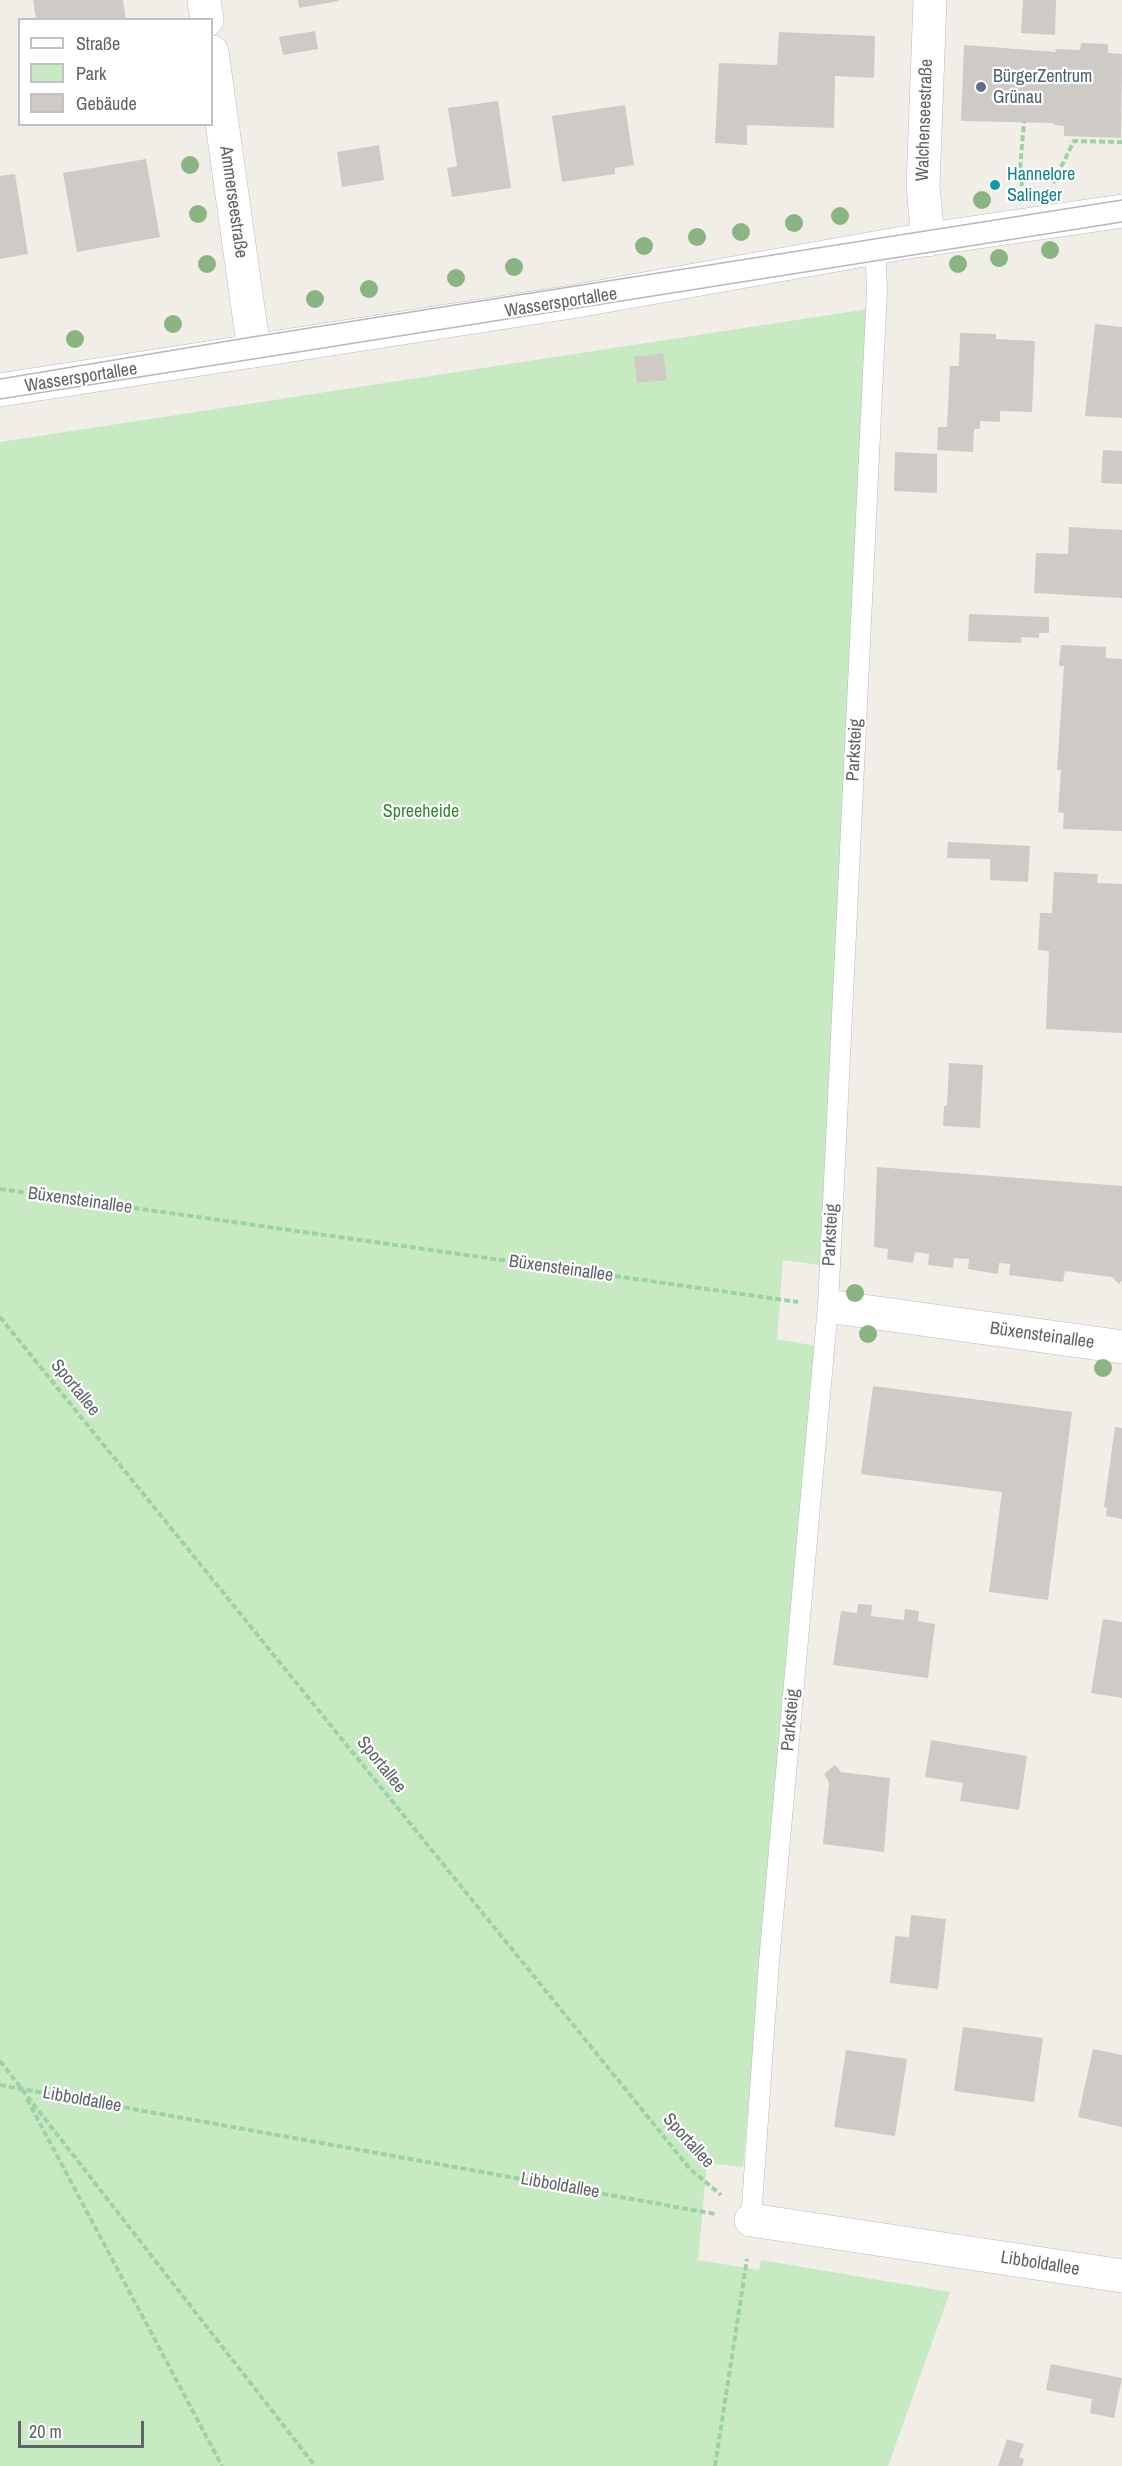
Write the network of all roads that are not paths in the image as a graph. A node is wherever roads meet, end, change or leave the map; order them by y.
1 (204, 0) edge
2 (930, 0) edge
3 (207, 18) edge
4 (213, 59) edge
5 (1122, 211) edge
6 (928, 240) junction
7 (875, 248) junction
8 (254, 351) junction
9 (0, 390) edge
10 (831, 1307) junction
11 (1122, 1347) edge
12 (751, 2220) joint
13 (1122, 2276) edge

1 - 3 street
2 - 6 street, Walchenseestraße
4 - 8 street, Ammerseestraße
5 - 6 street, Wassersportallee
6 - 7 street, Wassersportallee
7 - 8 street, Wassersportallee
7 - 10 lane, Parksteig
8 - 9 street, Wassersportallee
10 - 11 street, Büxensteinallee
10 - 12 lane, Parksteig
12 - 13 street, Libboldallee

